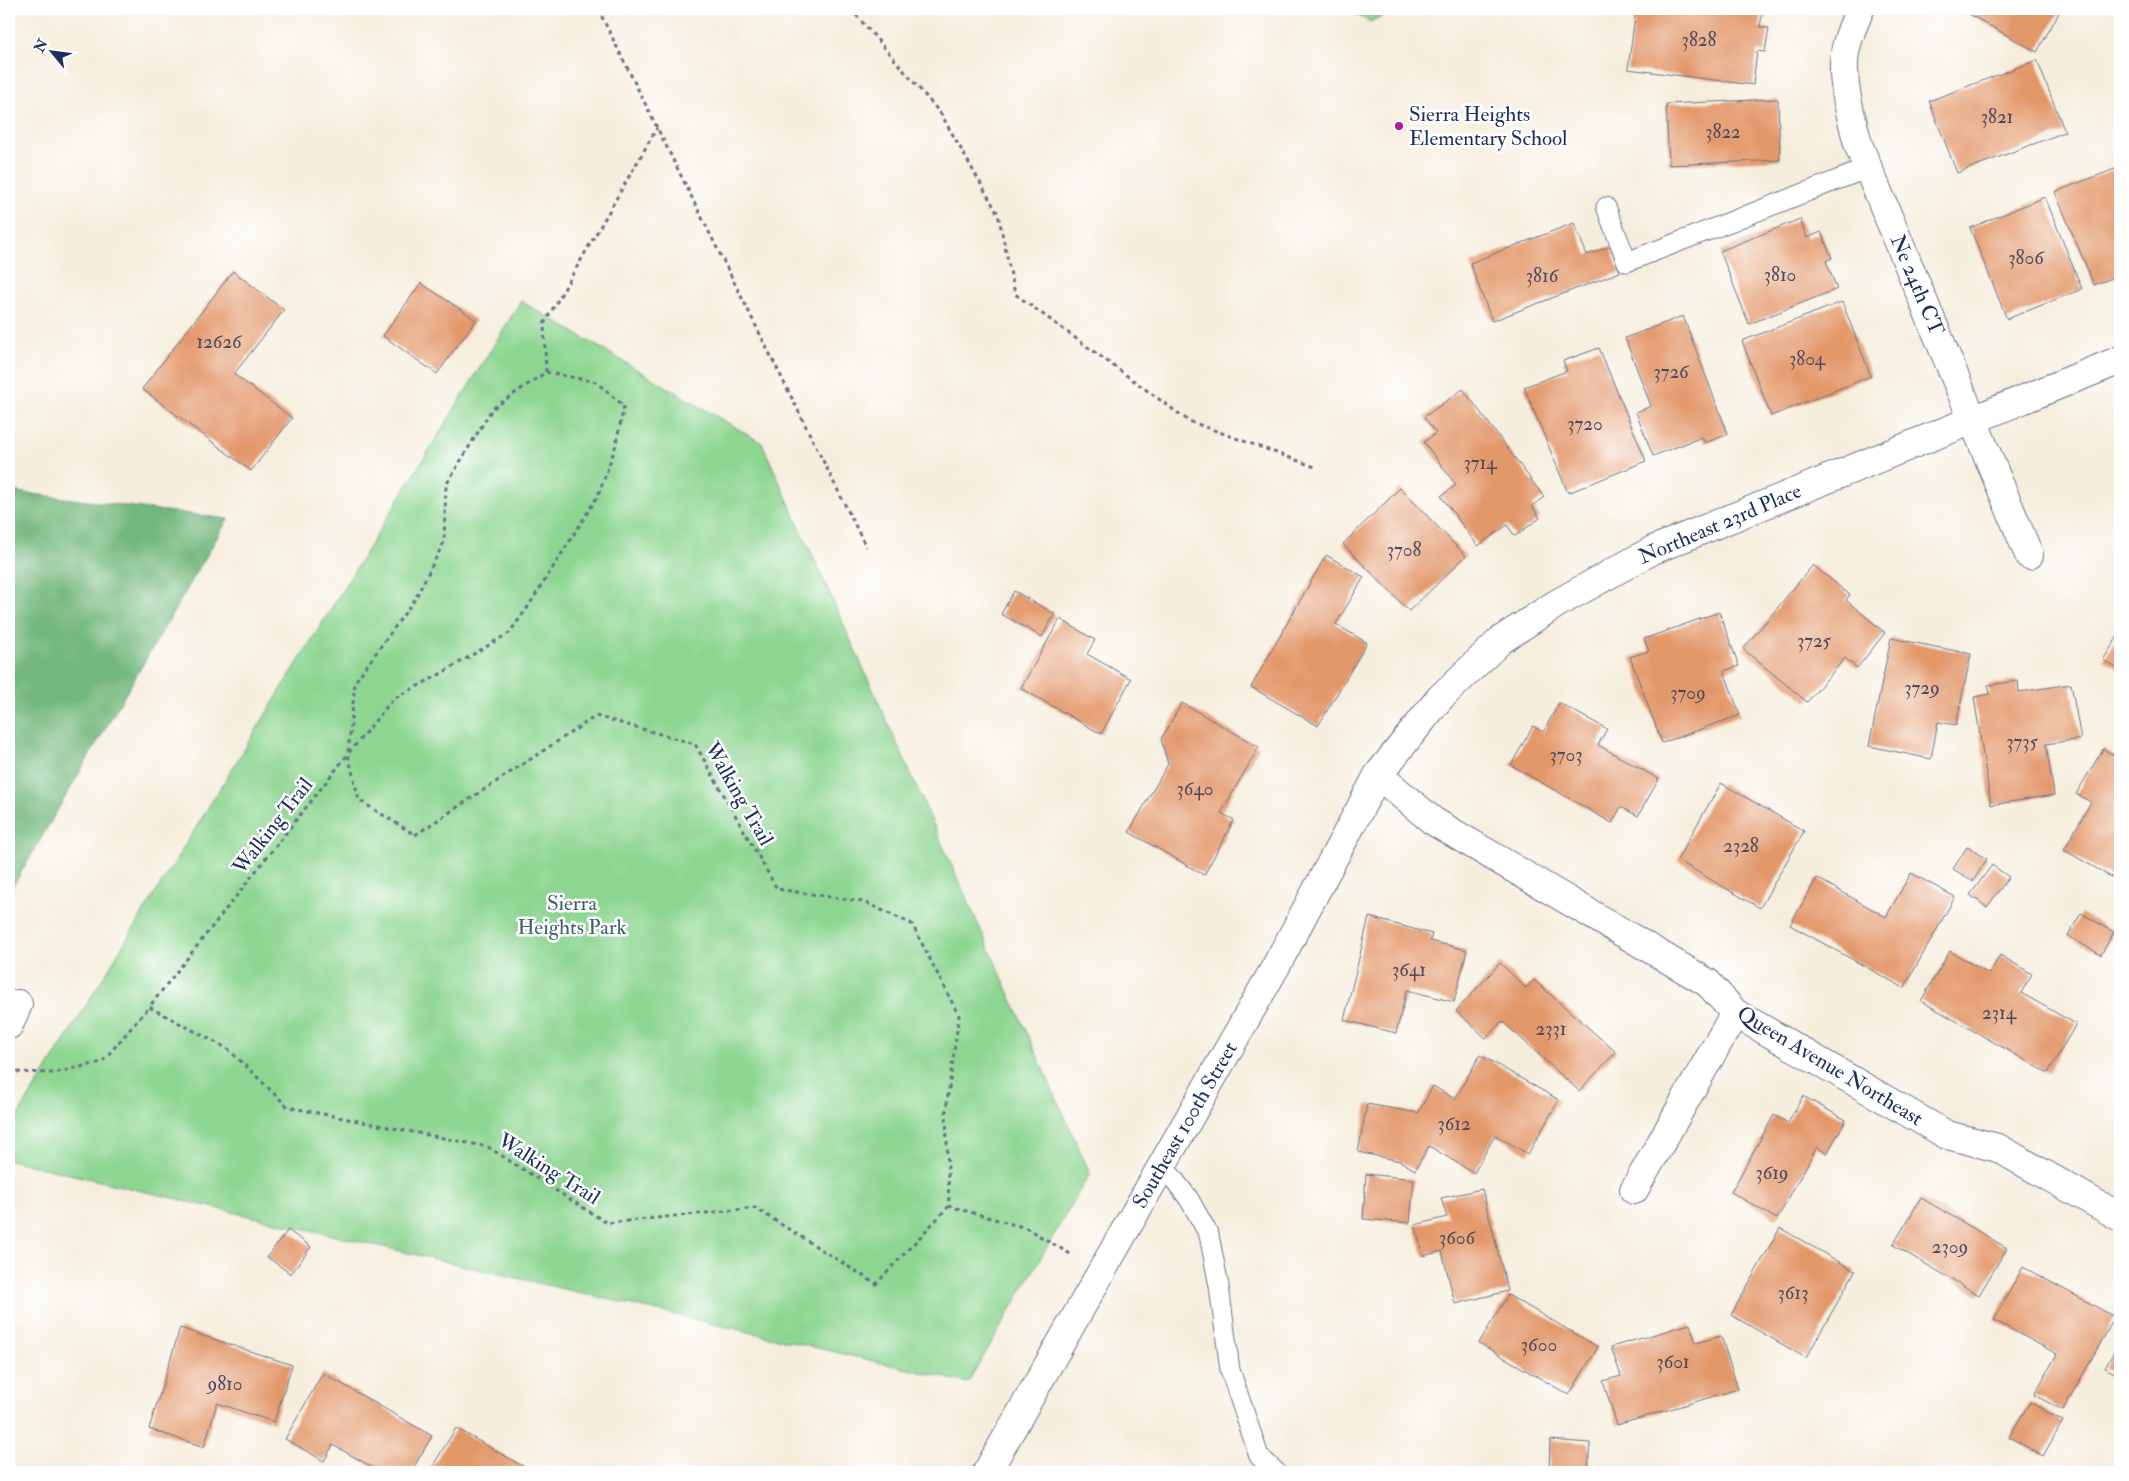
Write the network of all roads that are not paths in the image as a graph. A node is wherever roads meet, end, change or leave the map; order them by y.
1 (1860, 9) edge
2 (1868, 168) junction
3 (1606, 207) dead end
4 (2120, 360) edge
5 (1973, 420) junction
6 (2029, 555) dead end
7 (1378, 775) junction
8 (1735, 1013) junction
9 (1162, 1164) junction
10 (1634, 1190) dead end
11 (2120, 1217) edge
12 (987, 1472) edge
13 (1276, 1472) edge

1 - 2 street, Ne 24th CT
2 - 3 lane
2 - 5 street, Ne 24th CT
4 - 5 street, Northeast 23rd Place
5 - 6 street, Ne 24th CT
5 - 7 street, Northeast 23rd Place
7 - 8 street, Queen Avenue Northeast
7 - 9 street, Southeast 100th Street
8 - 10 street
8 - 11 street, Queen Avenue Northeast
9 - 12 street, Southeast 100th Street
9 - 13 lane

